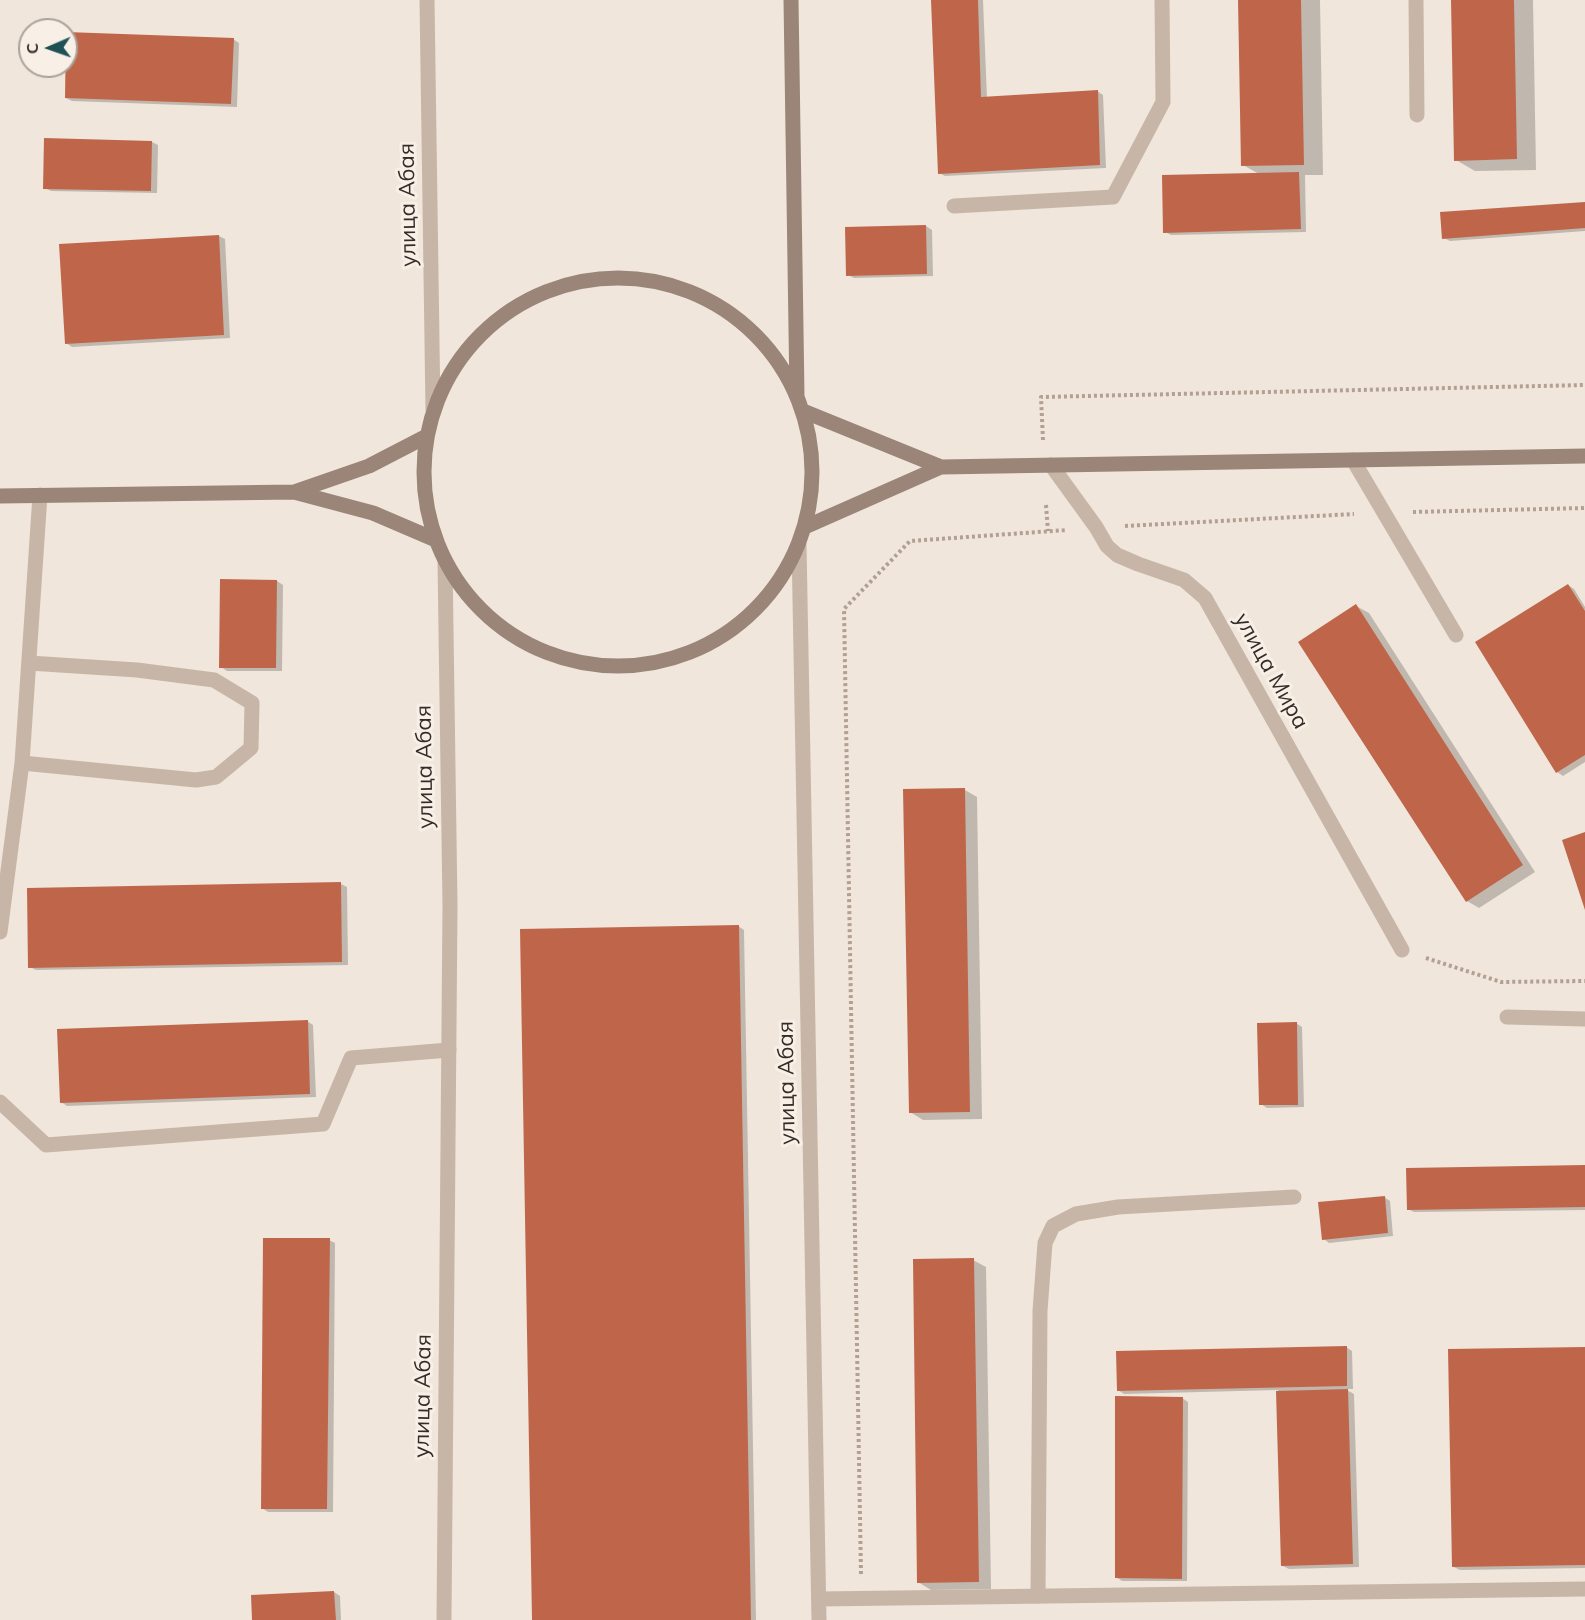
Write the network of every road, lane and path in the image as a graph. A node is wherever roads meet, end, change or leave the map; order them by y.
1 (427, 0) edge
2 (791, 0) edge
3 (1162, 0) edge
4 (1416, 0) edge
5 (1417, 115) dead end
6 (954, 206) dead end
7 (1585, 385) edge
8 (797, 395) junction
9 (433, 410) junction
10 (803, 411) junction
11 (427, 436) junction
12 (1584, 457) edge
13 (1353, 460) junction
14 (1047, 465) junction
15 (941, 467) junction
16 (294, 492) junction
17 (40, 495) junction
18 (0, 496) edge
19 (1585, 508) edge
20 (1384, 513) junction
21 (805, 527) junction
22 (1096, 527) junction
23 (1048, 531) junction
24 (436, 540) junction
25 (799, 545) junction
26 (445, 561) junction
27 (1456, 635) dead end
28 (29, 663) junction
29 (22, 763) junction
30 (0, 932) edge
31 (1402, 950) joint
32 (1585, 981) edge
33 (1507, 1017) dead end
34 (1585, 1019) edge
35 (449, 1050) junction
36 (0, 1102) edge
37 (1294, 1197) dead end
38 (1585, 1589) edge
39 (1038, 1596) junction
40 (861, 1598) junction
41 (819, 1599) junction
42 (444, 1620) edge
43 (819, 1620) edge

1 - 9 street, улица Абая
2 - 8 street
3 - 6 street
4 - 5 street
7 - 14 path
8 - 9 street
8 - 10 street
9 - 11 street
10 - 15 street
10 - 21 street
11 - 16 street
11 - 24 street
12 - 13 street
13 - 14 street
13 - 20 street
14 - 15 street
14 - 22 street, улица Мира
14 - 23 path
15 - 21 street
16 - 17 street
16 - 24 street
17 - 18 street
17 - 28 street
19 - 20 path
20 - 22 path
20 - 27 street
21 - 25 street
22 - 23 path
22 - 31 street, улица Мира
23 - 40 path
24 - 26 street
25 - 26 street
25 - 41 street, улица Абая
26 - 35 street, улица Абая
28 - 29 street
28 - 29 street
29 - 30 street
31 - 32 path
33 - 34 street
35 - 36 street
35 - 42 street, улица Абая
37 - 39 street
38 - 39 street
39 - 40 street
40 - 41 street
41 - 43 street, улица Абая

